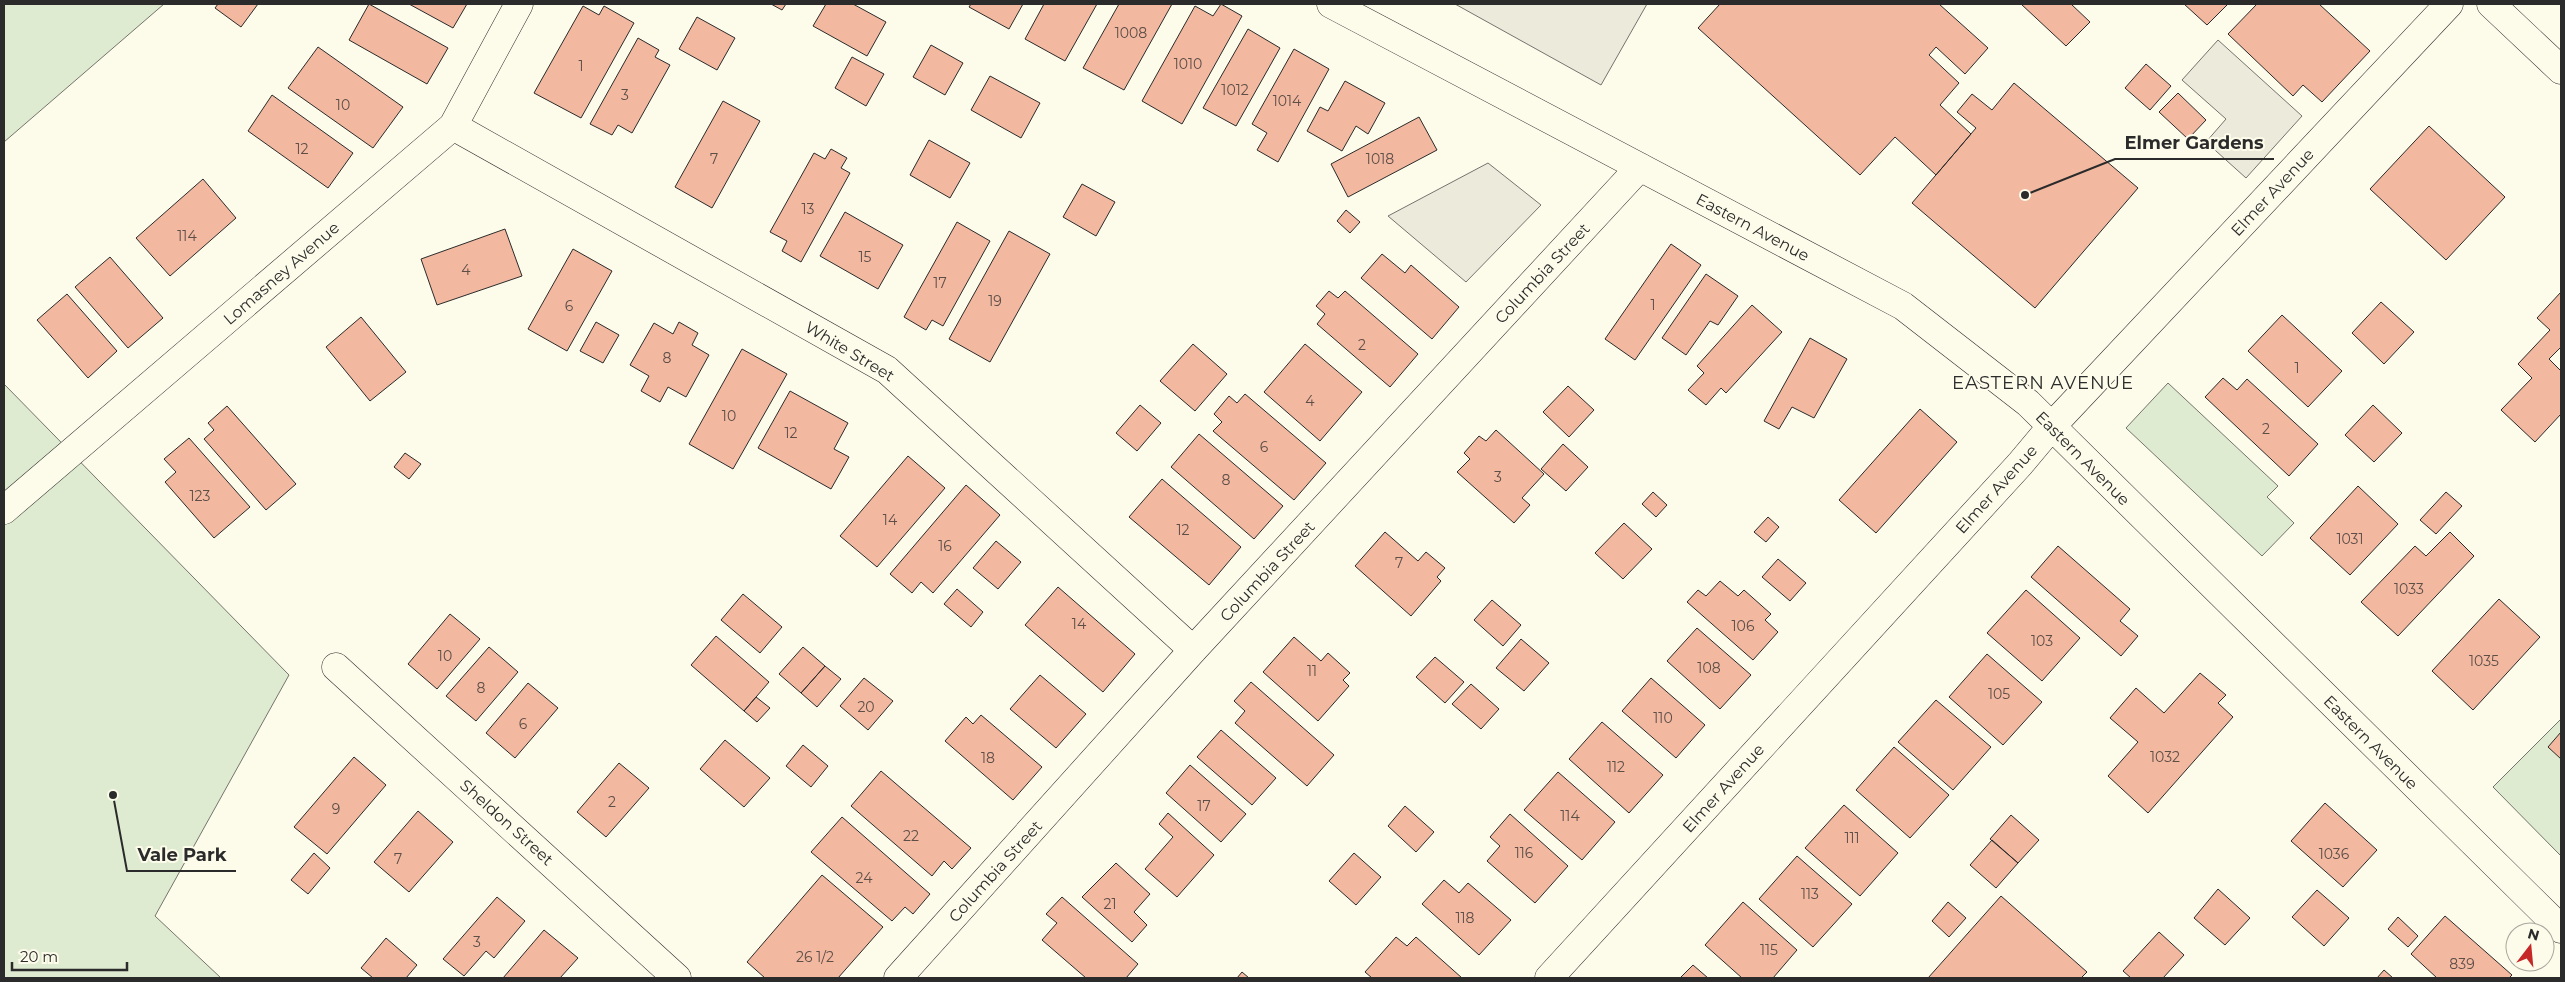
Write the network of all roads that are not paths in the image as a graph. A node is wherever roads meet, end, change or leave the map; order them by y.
1 (519, 4) edge
2 (1331, 4) edge
3 (2449, 4) edge
4 (2491, 4) edge
5 (2561, 70) edge
6 (453, 126) junction
7 (1640, 167) junction
8 (2051, 427) junction
9 (4, 510) edge
10 (1193, 650) junction
11 (336, 667) dead end
12 (2561, 929) edge
13 (677, 978) edge
14 (898, 978) edge
15 (1549, 978) edge

1 - 6 street, Lomasney Avenue
2 - 7 street, Eastern Avenue
3 - 8 street, Elmer Avenue
4 - 5 street
6 - 9 street, Lomasney Avenue
6 - 10 street, White Street
7 - 8 street, Eastern Avenue
7 - 10 street, Columbia Street
8 - 12 street, Eastern Avenue
8 - 15 street, Elmer Avenue
10 - 14 street, Columbia Street
11 - 13 street, Sheldon Street

